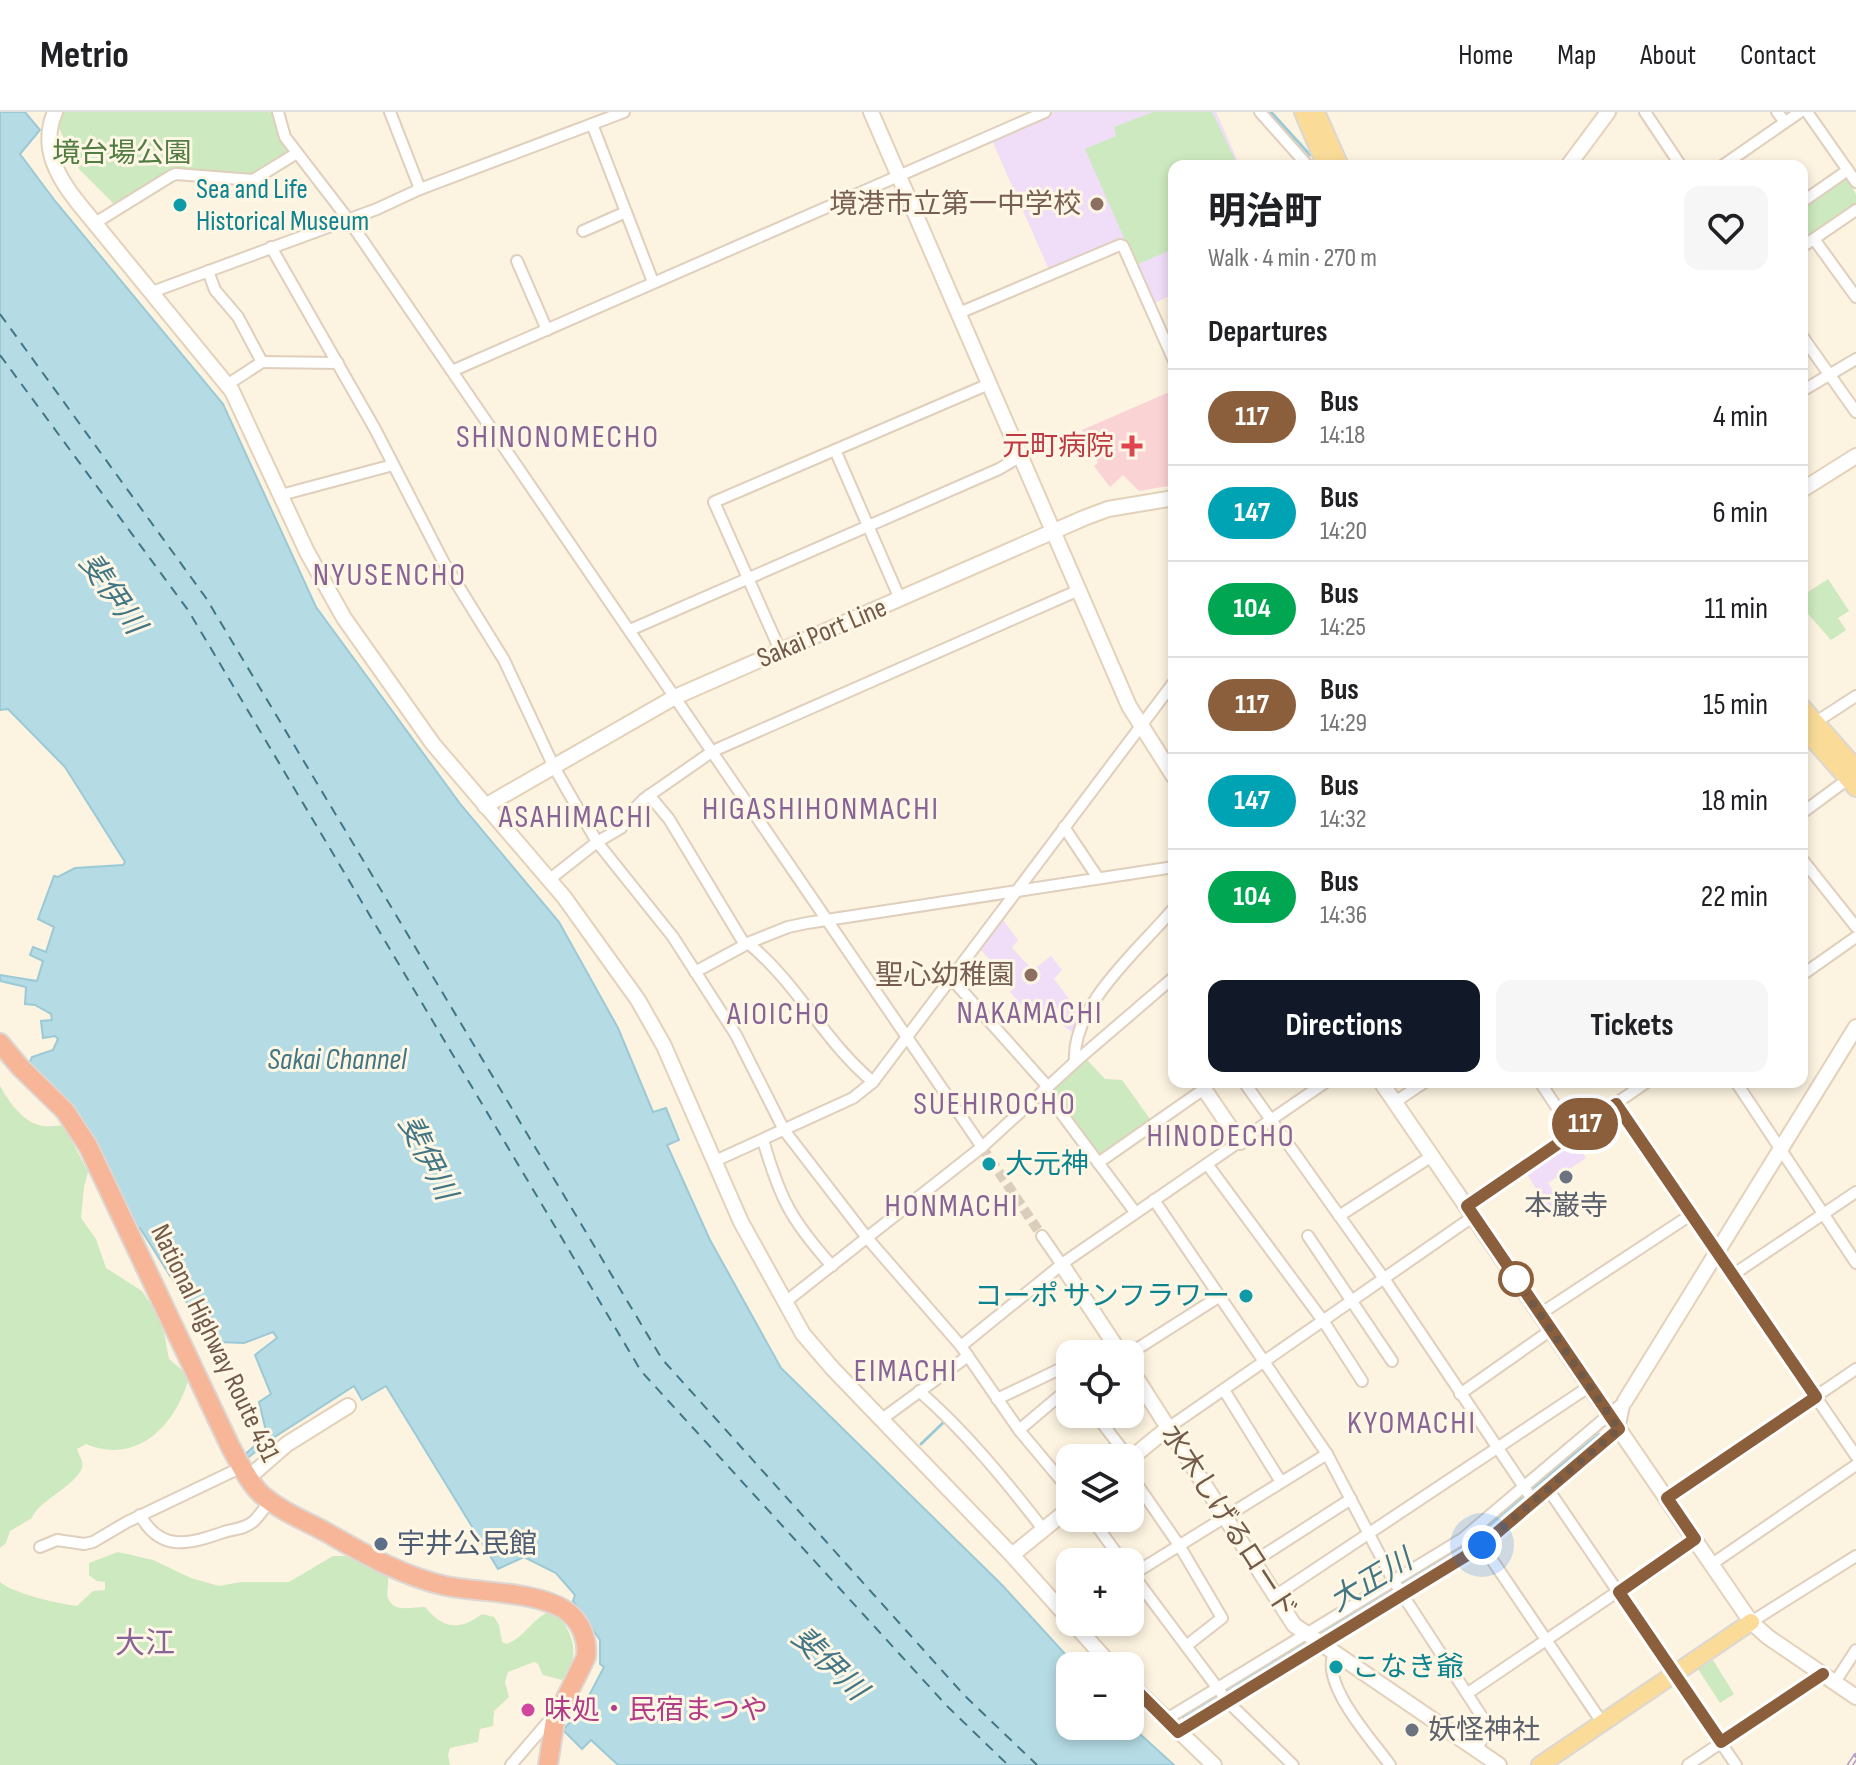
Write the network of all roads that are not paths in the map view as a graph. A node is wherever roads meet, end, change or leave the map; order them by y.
1 (55, 112) edge
2 (278, 112) edge
3 (390, 112) edge
4 (624, 112) edge
5 (871, 112) edge
6 (1045, 112) edge
7 (1260, 112) edge
8 (1303, 112) edge
9 (1316, 112) edge
10 (1608, 112) edge
11 (1645, 112) edge
12 (1777, 112) edge
13 (1800, 112) edge
14 (1807, 112) edge
15 (1785, 122) junction
16 (592, 124) junction
17 (297, 153) junction
18 (1317, 160) edge
19 (1321, 160) edge
20 (1322, 160) edge
21 (1572, 160) edge
22 (1677, 160) edge
23 (1731, 160) edge
24 (1848, 170) junction
25 (898, 175) junction
26 (1856, 182) edge
27 (420, 189) junction
28 (1808, 198) edge
29 (1856, 210) edge
30 (626, 212) junction
31 (348, 219) junction
32 (95, 223) junction
33 (583, 231) dead end
34 (1814, 239) junction
35 (1808, 243) edge
36 (271, 247) junction
37 (517, 261) dead end
38 (208, 271) junction
39 (653, 282) junction
40 (152, 292) junction
41 (1856, 297) edge
42 (959, 313) junction
43 (547, 330) junction
44 (1808, 344) edge
45 (1168, 347) edge
46 (1856, 359) edge
47 (262, 362) junction
48 (338, 363) junction
49 (452, 371) junction
50 (1831, 375) junction
51 (989, 384) junction
52 (227, 385) junction
53 (1808, 388) edge
54 (1856, 412) edge
55 (835, 450) junction
56 (1021, 456) junction
57 (1856, 456) edge
58 (393, 465) junction
59 (1808, 486) edge
60 (281, 495) junction
61 (1168, 499) edge
62 (867, 525) junction
63 (1054, 532) junction
64 (748, 577) junction
65 (1079, 590) junction
66 (900, 599) junction
67 (630, 630) junction
68 (780, 650) junction
69 (1168, 690) edge
70 (1856, 696) edge
71 (675, 697) junction
72 (1140, 727) junction
73 (1808, 729) edge
74 (1808, 731) edge
75 (713, 751) junction
76 (554, 767) junction
77 (1168, 768) edge
78 (1853, 778) edge
79 (649, 795) junction
80 (485, 806) junction
81 (1808, 809) edge
82 (1064, 827) junction
83 (597, 842) junction
84 (1808, 867) edge
85 (1168, 868) edge
86 (1098, 878) junction
87 (550, 879) junction
88 (1017, 890) junction
89 (1168, 915) edge
90 (827, 920) junction
91 (1856, 927) edge
92 (1856, 937) edge
93 (746, 944) junction
94 (1808, 971) edge
95 (695, 972) junction
96 (950, 977) junction
97 (1168, 985) edge
98 (1856, 1027) edge
99 (907, 1037) junction
100 (0, 1043) edge
101 (1075, 1062) junction
102 (873, 1082) junction
103 (1046, 1088) junction
104 (1248, 1088) edge
105 (1317, 1088) edge
106 (1385, 1088) edge
107 (1416, 1088) edge
108 (1544, 1088) edge
109 (1639, 1088) edge
110 (1740, 1088) edge
111 (1204, 1089) joint
112 (1395, 1102) junction
113 (1616, 1104) junction
114 (1270, 1120) junction
115 (784, 1130) junction
116 (1573, 1132) junction
117 (763, 1140) junction
118 (1240, 1142) junction
119 (982, 1147) junction
120 (1780, 1148) junction
121 (1432, 1156) junction
122 (715, 1161) junction
123 (1098, 1163) junction
124 (1207, 1164) junction
125 (1856, 1192) edge
126 (1154, 1200) junction
127 (1470, 1211) junction
128 (1135, 1212) junction
129 (1692, 1214) junction
130 (1823, 1214) junction
131 (1339, 1216) junction
132 (1042, 1236) tunnel mouth
133 (1308, 1236) dead end
134 (868, 1239) junction
135 (1717, 1251) junction
136 (1856, 1263) edge
137 (1062, 1265) junction
138 (832, 1266) junction
139 (1734, 1274) junction
140 (1385, 1280) junction
141 (1220, 1296) junction
142 (1354, 1302) junction
143 (784, 1303) junction
144 (1540, 1314) junction
145 (1324, 1322) junction
146 (1551, 1330) junction
147 (1112, 1340) edge
148 (1144, 1344) edge
149 (961, 1346) junction
150 (968, 1356) junction
151 (1392, 1361) dead end
152 (1265, 1363) junction
153 (1856, 1369) edge
154 (1056, 1371) edge
155 (1362, 1381) dead end
156 (1590, 1386) junction
157 (1144, 1390) edge
158 (1224, 1390) junction
159 (919, 1391) junction
160 (1460, 1394) junction
161 (1816, 1397) junction
162 (997, 1399) junction
163 (1056, 1399) edge
164 (1625, 1401) junction
165 (348, 1406) dead end
166 (1610, 1415) junction
167 (882, 1419) junction
168 (1106, 1428) edge
169 (1168, 1428) junction
170 (1619, 1429) junction
171 (1019, 1430) junction
172 (1118, 1444) edge
173 (1144, 1446) edge
174 (1497, 1449) junction
175 (1327, 1454) junction
176 (1856, 1456) edge
177 (1856, 1465) edge
178 (245, 1473) junction
179 (1056, 1474) edge
180 (1281, 1482) junction
181 (1524, 1488) junction
182 (1548, 1489) junction
183 (1144, 1494) edge
184 (1667, 1498) junction
185 (1351, 1499) junction
186 (270, 1501) junction
187 (1534, 1502) junction
188 (140, 1515) junction
189 (1224, 1517) junction
190 (1056, 1519) edge
191 (1043, 1529) junction
192 (1369, 1534) junction
193 (1695, 1539) junction
194 (1179, 1545) junction
195 (1482, 1545) junction
196 (40, 1547) dead end
197 (1012, 1555) junction
198 (1856, 1556) edge
199 (1253, 1562) junction
200 (1712, 1564) junction
201 (1144, 1566) edge
202 (1393, 1580) junction
203 (1144, 1591) edge
204 (1619, 1592) junction
205 (1403, 1595) junction
206 (1275, 1596) junction
207 (1056, 1604) edge
208 (1751, 1622) junction
209 (1305, 1634) junction
210 (1085, 1636) edge
211 (1547, 1641) junction
212 (1186, 1646) junction
213 (1328, 1649) junction
214 (1856, 1650) edge
215 (1099, 1652) edge
216 (1673, 1673) junction
217 (1829, 1678) junction
218 (1217, 1688) junction
219 (1468, 1693) junction
220 (1856, 1697) edge
221 (1144, 1698) edge
222 (1228, 1702) junction
223 (555, 1720) junction
224 (1165, 1720) junction
225 (1601, 1721) junction
226 (1178, 1732) junction
227 (1721, 1742) junction
228 (1476, 1750) junction
229 (511, 1765) edge
230 (548, 1765) edge
231 (1214, 1765) edge
232 (1293, 1765) edge
233 (1390, 1765) edge
234 (1499, 1765) edge
235 (1540, 1765) edge
236 (1688, 1765) edge
237 (1736, 1765) edge

1 - 32 street
2 - 17 street
3 - 27 street
4 - 16 street
5 - 25 street
6 - 25 street
7 - 18 street
8 - 19 main road
9 - 20 main road
10 - 21 street
11 - 22 street
12 - 15 street
13 - 15 street
14 - 24 street
15 - 23 street
16 - 27 street
16 - 30 street
17 - 31 street
17 - 32 street
24 - 26 street
24 - 28 street
25 - 39 street
25 - 42 street
27 - 31 street
29 - 34 street
30 - 33 street
30 - 39 street
31 - 36 street
31 - 49 street
32 - 40 street
34 - 35 street
34 - 41 street
36 - 38 street
36 - 48 street
37 - 43 street
38 - 40 street
38 - 47 street
39 - 43 street
40 - 52 street
42 - 45 street
42 - 51 street
43 - 49 street
44 - 50 street
46 - 50 street
47 - 48 street
47 - 52 street
48 - 58 street
49 - 67 street
50 - 53 street
50 - 54 street
51 - 55 street
51 - 56 street
52 - 60 street
55 - 62 street
55 - 64 street
56 - 62 street
56 - 63 street
57 - 59 street
58 - 60 street
58 - 76 street
60 - 80 street
61 - 63 street, Sakai Port Line
62 - 64 street
62 - 66 street
63 - 65 street
63 - 66 street, Sakai Port Line
64 - 67 street
64 - 68 street
65 - 72 street
65 - 75 street
66 - 68 street, Sakai Port Line
67 - 71 street
68 - 71 street, Sakai Port Line
69 - 72 street
70 - 73 street
71 - 75 street
71 - 76 street, Sakai Port Line
72 - 77 street
72 - 82 street
74 - 78 main road
75 - 79 street
75 - 90 street
76 - 80 street, Sakai Port Line
76 - 83 street
78 - 81 street
79 - 83 street
79 - 93 street
80 - 87 street
82 - 86 street
82 - 88 street
83 - 87 street
83 - 95 street
84 - 91 street
85 - 86 street
86 - 88 street
87 - 122 street
88 - 90 street
88 - 96 street
89 - 101 street
90 - 93 street
90 - 99 street
92 - 94 street
93 - 95 street
93 - 102 street
95 - 115 street
96 - 99 street
96 - 103 street
97 - 101 street
98 - 120 street
99 - 102 street
99 - 119 street
100 - 178 highway, National Highway Route 431
101 - 103 street
102 - 115 street
103 - 119 street
103 - 123 street
104 - 114 street
105 - 114 street
106 - 112 street
107 - 112 street
108 - 116 street
109 - 113 street
110 - 120 street
111 - 118 street
111 - 123 street
112 - 121 street
113 - 116 street
113 - 129 street
114 - 118 street
114 - 131 street
115 - 117 street
115 - 134 street
116 - 127 street
117 - 122 street
117 - 138 street
118 - 124 street
119 - 134 street
120 - 130 street
120 - 135 street
121 - 127 street
121 - 131 street
122 - 143 street
123 - 128 street
124 - 126 street
124 - 145 street
125 - 130 street
126 - 128 street
126 - 141 street
127 - 140 street
127 - 144 street
128 - 137 street
129 - 135 street
129 - 144 street
130 - 136 street
130 - 139 street
131 - 140 street
132 - 137 street
133 - 142 street
134 - 138 street
134 - 149 street
135 - 139 street
135 - 164 street
137 - 147 street
137 - 149 street
138 - 143 street
139 - 161 street
140 - 142 street
140 - 160 street
141 - 148 street
141 - 152 street
142 - 145 street
142 - 151 street
143 - 167 street
144 - 146 street
145 - 152 street
145 - 155 street
146 - 156 street
146 - 160 street
149 - 150 street
150 - 159 street
150 - 162 street
152 - 158 street
152 - 175 street
153 - 161 street
154 - 162 street
156 - 166 street
156 - 174 street
157 - 169 street, 水木しげるロード
158 - 169 street
158 - 180 street
159 - 167 street
159 - 191 street
160 - 174 street
161 - 176 street
161 - 184 street
162 - 171 street
163 - 171 street
164 - 166 street
164 - 170 street
165 - 178 street
166 - 170 street
166 - 181 street
167 - 197 street
168 - 172 street
169 - 173 street
169 - 189 street, 水木しげるロード
170 - 182 street
170 - 184 street
171 - 179 street
174 - 181 street
174 - 192 street
175 - 180 street
175 - 185 street
177 - 200 street
178 - 186 highway, National Highway Route 431
178 - 188 street
180 - 189 street
181 - 187 street
181 - 202 street
182 - 187 street
182 - 204 street
183 - 194 street
184 - 193 street
185 - 192 street
185 - 199 street
186 - 188 street
186 - 223 highway, National Highway Route 431
187 - 195 street
188 - 196 street
189 - 194 street
189 - 199 street, 水木しげるロード
190 - 191 street
191 - 197 street
192 - 202 street
192 - 206 street
193 - 200 street
193 - 204 street
194 - 201 street
194 - 212 street
195 - 205 street
195 - 211 street
197 - 207 street
198 - 208 street
199 - 206 street, 水木しげるロード
200 - 208 street
202 - 205 street
202 - 209 street
203 - 212 street
204 - 211 street
204 - 216 street
205 - 213 street
205 - 219 street
206 - 209 street, 水木しげるロード
208 - 216 main road
208 - 217 street
209 - 213 street, 水木しげるロード
209 - 218 street
210 - 215 street
211 - 219 street
211 - 225 street
212 - 218 street
213 - 222 street
213 - 228 street
213 - 233 street
214 - 217 street
216 - 225 main road
216 - 227 street
217 - 220 street
217 - 227 street
218 - 222 street
218 - 224 street
219 - 228 street
221 - 224 street
222 - 226 street
222 - 232 street
223 - 229 street
223 - 230 highway, National Highway Route 431
224 - 226 street
225 - 235 main road
226 - 231 street
227 - 236 street
227 - 237 street
228 - 234 street

